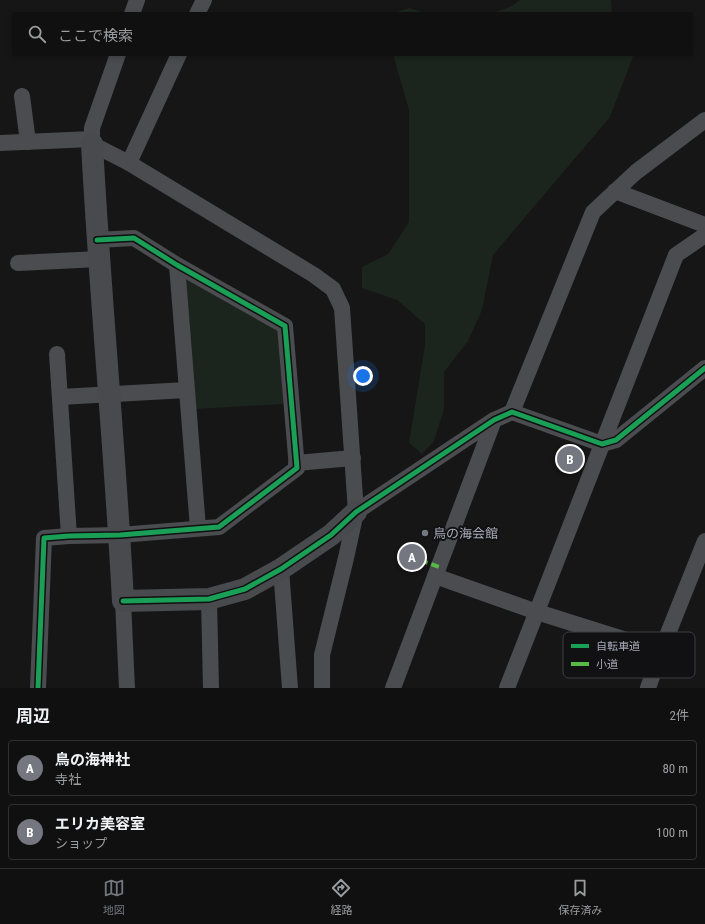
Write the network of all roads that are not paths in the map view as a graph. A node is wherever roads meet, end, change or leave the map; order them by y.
1 (137, 0) edge
2 (204, 0) edge
3 (133, 12) edge
4 (198, 12) edge
5 (117, 56) edge
6 (178, 56) edge
7 (22, 96) dead end
8 (705, 120) edge
9 (28, 142) junction
10 (92, 142) junction
11 (0, 143) edge
12 (128, 163) junction
13 (615, 192) junction
14 (705, 225) edge
15 (705, 235) edge
16 (98, 249) junction
17 (18, 263) dead end
18 (177, 265) junction
19 (57, 354) dead end
20 (705, 368) edge
21 (187, 390) junction
22 (109, 394) junction
23 (60, 397) junction
24 (512, 412) junction
25 (494, 420) junction
26 (602, 444) junction
27 (352, 458) junction
28 (296, 463) junction
29 (356, 512) junction
30 (198, 528) junction
31 (120, 535) junction
32 (69, 536) junction
33 (705, 541) edge
34 (281, 569) junction
35 (435, 576) junction
36 (209, 599) junction
37 (123, 601) junction
38 (537, 612) junction
39 (601, 632) edge
40 (669, 632) edge
41 (653, 678) edge
42 (38, 688) edge
43 (127, 688) edge
44 (211, 688) edge
45 (290, 688) edge
46 (322, 688) edge
47 (392, 688) edge
48 (507, 688) edge
49 (650, 688) edge

1 - 3 street
2 - 4 street
5 - 10 street
6 - 12 street
7 - 9 street
8 - 13 street
9 - 10 street
9 - 11 street
10 - 12 street
10 - 16 street
12 - 27 street
13 - 14 street
13 - 24 street
15 - 26 street
16 - 17 street
16 - 18 street
16 - 22 street
18 - 21 street
18 - 28 street
19 - 23 street
20 - 26 street
21 - 22 street
21 - 30 street
22 - 23 street
22 - 31 street
23 - 32 street
24 - 25 street
24 - 26 street
25 - 29 street
25 - 35 street
26 - 38 street
27 - 28 street
27 - 29 street
28 - 30 street
29 - 34 street
29 - 46 street
30 - 31 street
31 - 32 street
31 - 37 street
32 - 42 street
33 - 40 street
34 - 36 street
34 - 45 street
35 - 38 street
35 - 47 street
36 - 37 street
36 - 44 street
37 - 43 street
38 - 39 street
38 - 48 street
41 - 49 street

